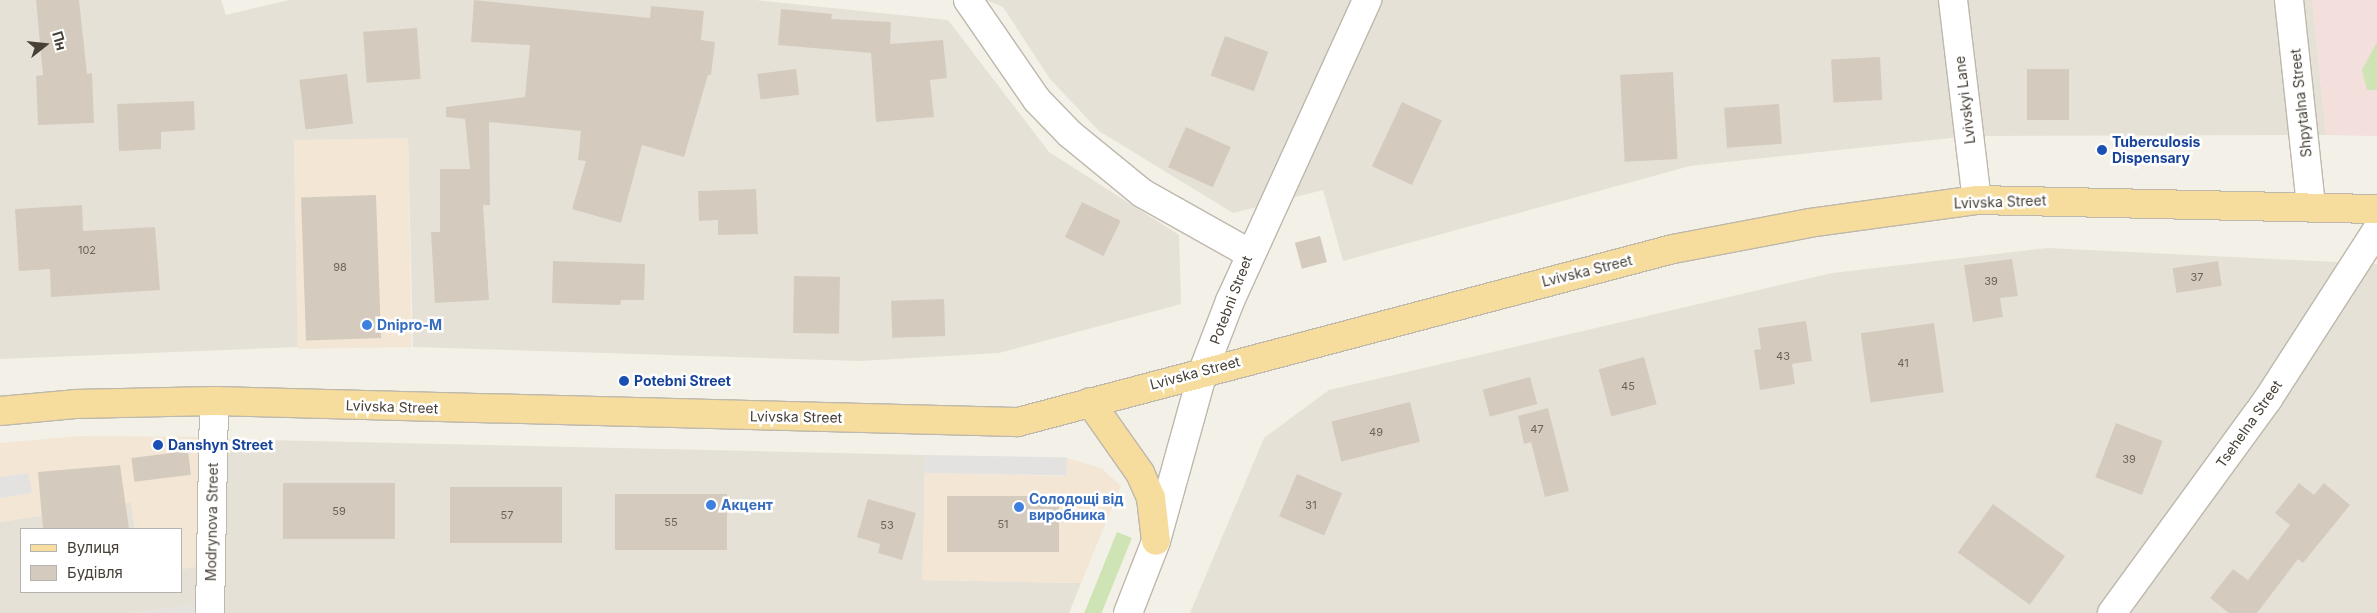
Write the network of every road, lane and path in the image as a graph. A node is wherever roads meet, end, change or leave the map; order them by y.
1 (968, 0) edge
2 (1367, 0) edge
3 (1954, 0) edge
4 (2289, 0) edge
5 (1977, 200) junction
6 (2311, 207) junction
7 (2377, 209) edge
8 (2377, 230) edge
9 (1249, 253) junction
10 (1203, 370) junction
11 (214, 401) junction
12 (1090, 402) junction
13 (0, 411) edge
14 (1156, 541) junction
15 (210, 613) edge
16 (1128, 613) edge
17 (2112, 613) edge

1 - 9 street
2 - 9 street, Potebni Street
3 - 5 street, Lvivskyi Lane
4 - 6 street, Shpytalna Street
5 - 6 main road, Lvivska Street
5 - 10 main road, Lvivska Street
6 - 7 main road, Lvivska Street
8 - 17 street, Tsehelna Street
9 - 10 street, Potebni Street
10 - 12 main road, Lvivska Street
10 - 14 street, Potebni Street
11 - 12 main road, Lvivska Street
11 - 13 main road, Lvivska Street
11 - 15 street, Modrynova Street
12 - 14 main road
14 - 16 street, Potebni Street

